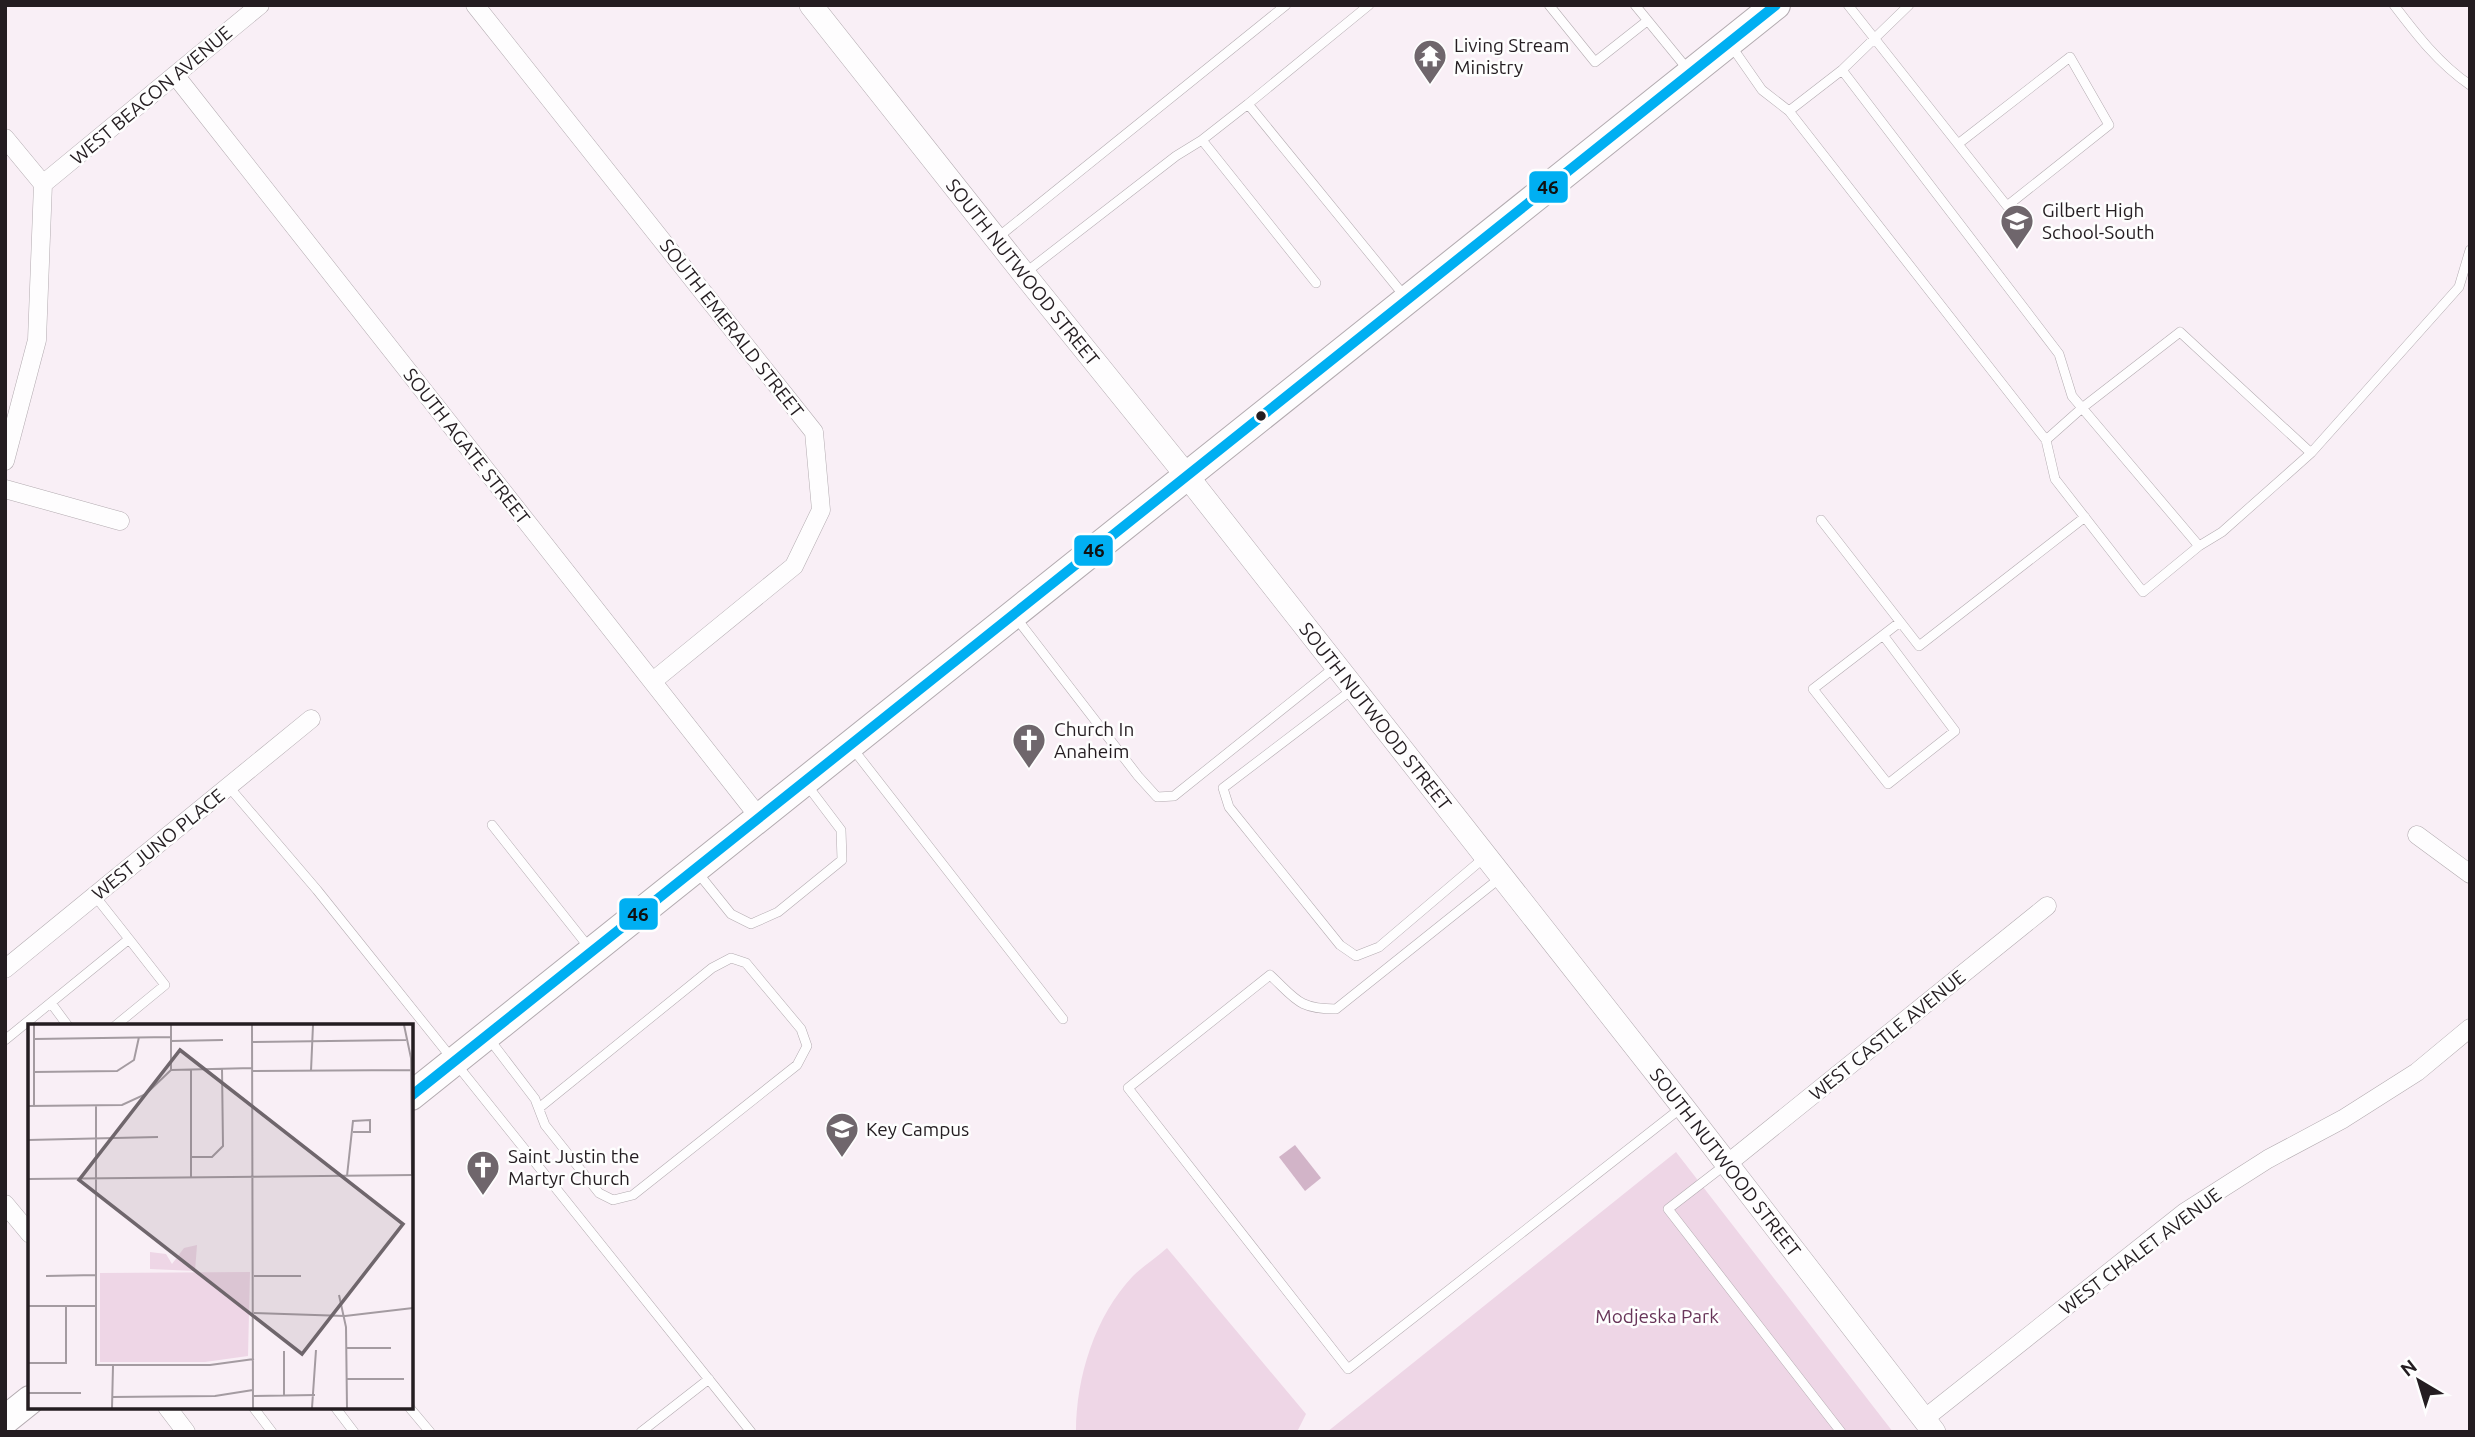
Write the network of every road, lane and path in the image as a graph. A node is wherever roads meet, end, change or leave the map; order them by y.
1 (260, 5) edge
2 (475, 5) edge
3 (811, 5) edge
4 (1286, 5) edge
5 (1369, 5) edge
6 (1549, 5) edge
7 (1634, 5) edge
8 (1776, 5) edge
9 (1909, 5) edge
10 (2394, 5) edge
11 (1850, 9) edge
12 (1647, 21) junction
13 (1875, 38) junction
14 (1728, 43) junction
15 (1842, 70) junction
16 (1691, 73) junction
17 (175, 75) junction
18 (2470, 85) edge
19 (1248, 103) junction
20 (1789, 111) junction
21 (5, 138) edge
22 (1202, 140) junction
23 (1958, 144) junction
24 (43, 184) junction
25 (996, 239) junction
26 (2470, 250) edge
27 (1024, 274) junction
28 (1316, 283) dead end
29 (1407, 300) junction
30 (2082, 408) junction
31 (2046, 440) junction
32 (2311, 453) junction
33 (5, 461) edge
34 (1187, 476) junction
35 (5, 489) edge
36 (2085, 517) junction
37 (1821, 520) dead end
38 (120, 521) dead end
39 (2199, 546) junction
40 (1013, 614) junction
41 (1900, 622) junction
42 (1883, 635) junction
43 (1335, 667) junction
44 (653, 681) junction
45 (1353, 689) junction
46 (311, 719) dead end
47 (850, 745) junction
48 (804, 782) junction
49 (229, 787) junction
50 (759, 817) junction
51 (492, 825) dead end
52 (2417, 835) dead end
53 (1485, 857) junction
54 (695, 869) junction
55 (2470, 874) edge
56 (1502, 877) junction
57 (95, 896) junction
58 (2047, 906) dead end
59 (129, 939) junction
60 (592, 951) junction
61 (5, 970) edge
62 (51, 1003) junction
63 (1063, 1018) dead end
64 (67, 1024) edge
65 (117, 1024) edge
66 (2470, 1028) edge
67 (486, 1035) junction
68 (5, 1040) edge
69 (454, 1061) junction
70 (413, 1094) edge
71 (1683, 1107) junction
72 (539, 1108) junction
73 (1727, 1164) junction
74 (5, 1204) edge
75 (28, 1232) edge
76 (709, 1380) junction
77 (28, 1402) edge
78 (169, 1409) edge
79 (255, 1409) edge
80 (337, 1409) edge
81 (411, 1409) edge
82 (5, 1420) edge
83 (1929, 1425) edge
84 (186, 1432) edge
85 (272, 1432) edge
86 (354, 1432) edge
87 (430, 1432) edge
88 (640, 1432) edge
89 (751, 1432) edge
90 (1841, 1432) edge

1 - 17 street, WEST BEACON AVENUE
2 - 44 street, SOUTH EMERALD STREET
3 - 25 street, SOUTH NUTWOOD STREET
4 - 25 lane
5 - 19 lane
6 - 12 lane
7 - 12 lane
8 - 14 main road
9 - 13 lane
10 - 18 lane
11 - 13 lane
12 - 16 lane
13 - 15 lane
13 - 23 lane
14 - 16 main road
14 - 20 lane
15 - 20 lane
15 - 30 lane
16 - 29 main road
17 - 24 street, WEST BEACON AVENUE
17 - 44 street, SOUTH AGATE STREET
19 - 22 lane
19 - 29 lane
20 - 31 lane
21 - 24 street
22 - 27 lane
22 - 28 lane
23 - 23 lane
24 - 33 street
25 - 27 street, SOUTH NUTWOOD STREET
26 - 32 lane
27 - 34 street, SOUTH NUTWOOD STREET
29 - 34 main road
30 - 31 lane
30 - 32 lane
30 - 39 lane
31 - 36 lane
32 - 39 lane
34 - 40 main road
34 - 43 street, SOUTH NUTWOOD STREET
35 - 38 street
36 - 39 lane
36 - 41 lane
37 - 41 lane
40 - 43 lane
40 - 47 main road
41 - 42 lane
42 - 42 lane
43 - 45 street, SOUTH NUTWOOD STREET
44 - 50 street, SOUTH AGATE STREET
45 - 53 street, SOUTH NUTWOOD STREET
45 - 53 lane
46 - 49 street, WEST JUNO PLACE
47 - 48 main road
47 - 63 lane
48 - 50 main road
48 - 54 lane
49 - 57 street, WEST JUNO PLACE
49 - 69 lane
50 - 54 main road
51 - 60 lane
52 - 55 street
53 - 56 street, SOUTH NUTWOOD STREET
54 - 60 main road
56 - 71 street, SOUTH NUTWOOD STREET
56 - 71 lane
57 - 59 lane
57 - 61 street, WEST JUNO PLACE
58 - 73 street, WEST CASTLE AVENUE
59 - 62 lane
59 - 65 lane
60 - 67 main road
62 - 64 lane
62 - 68 lane
66 - 83 street, WEST CHALET AVENUE
67 - 69 main road
67 - 72 lane
69 - 70 main road
69 - 76 lane
71 - 73 street, SOUTH NUTWOOD STREET
72 - 72 lane
73 - 83 street, SOUTH NUTWOOD STREET
73 - 90 lane
74 - 75 street
76 - 88 lane
76 - 89 lane
77 - 82 main road
78 - 84 street
79 - 85 lane
80 - 86 lane
81 - 87 lane

